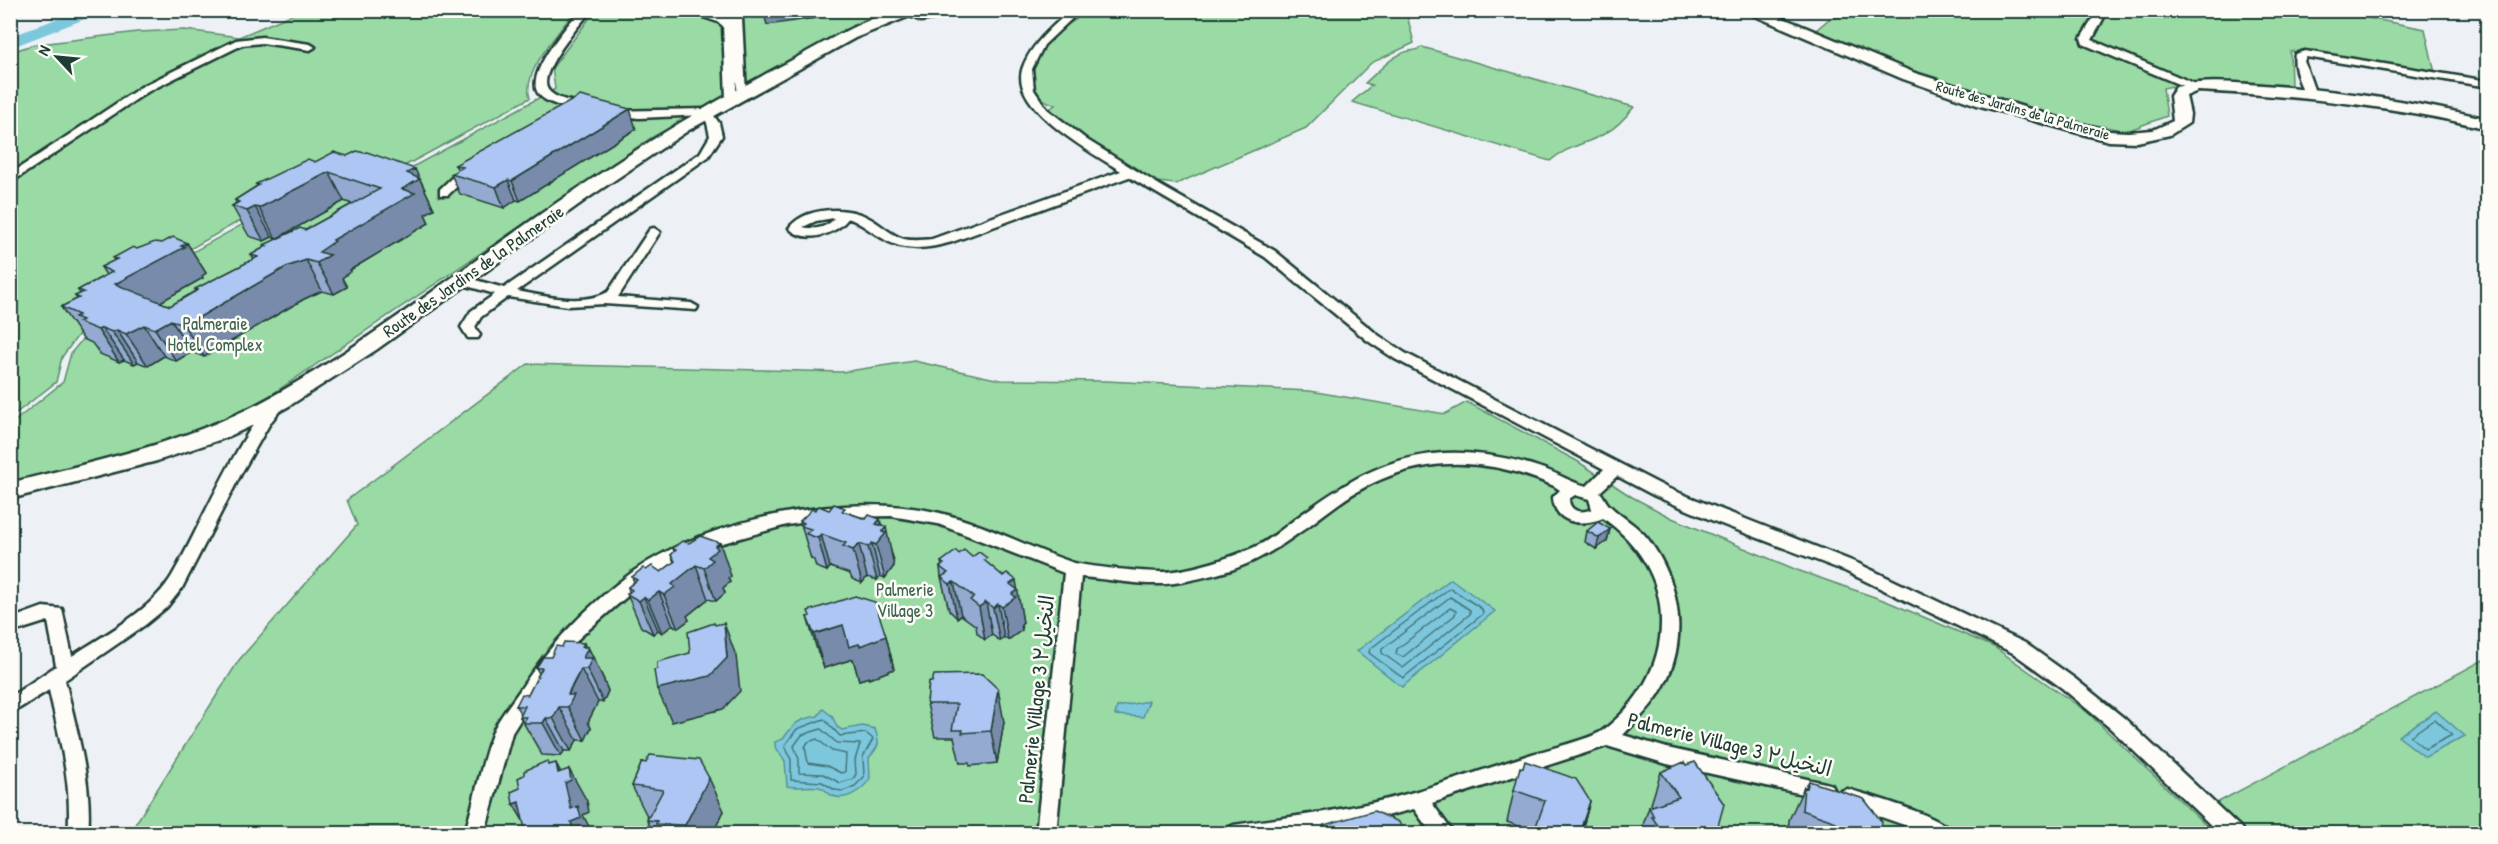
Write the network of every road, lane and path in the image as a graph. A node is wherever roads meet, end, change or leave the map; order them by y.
1 (587, 10) edge
2 (687, 10) edge
3 (714, 10) edge
4 (977, 10) edge
5 (1076, 10) edge
6 (2098, 10) edge
7 (914, 11) edge
8 (1771, 14) edge
9 (733, 46) junction
10 (310, 48) dead end
11 (2487, 84) edge
12 (2194, 87) junction
13 (737, 95) junction
14 (2310, 95) junction
15 (592, 109) junction
16 (706, 112) junction
17 (561, 118) edge
18 (2487, 124) edge
19 (477, 163) edge
20 (1131, 172) junction
21 (10, 180) edge
22 (444, 192) dead end
23 (840, 215) dead end
24 (654, 232) dead end
25 (461, 279) junction
26 (504, 293) junction
27 (604, 300) junction
28 (691, 307) dead end
29 (473, 335) dead end
30 (280, 402) junction
31 (1614, 469) junction
32 (1572, 490) junction
33 (10, 491) edge
34 (1590, 492) junction
35 (1602, 508) junction
36 (1073, 570) junction
37 (10, 626) edge
38 (61, 674) junction
39 (10, 707) edge
40 (1607, 738) junction
41 (1418, 799) junction
42 (78, 834) edge
43 (478, 834) edge
44 (1046, 834) edge
45 (1234, 834) edge
46 (1444, 834) edge
47 (1943, 834) edge
48 (2234, 834) edge

1 - 15 street
2 - 9 street
3 - 9 street
4 - 7 street
5 - 20 street
6 - 12 street
7 - 13 street, Route des Jardins de la Palmeraie
8 - 12 street, Route des Jardins de la Palmeraie
9 - 13 street
10 - 21 street
11 - 14 street
12 - 14 street
13 - 16 street, Route des Jardins de la Palmeraie
14 - 18 street
15 - 16 street
15 - 17 street
16 - 25 street, Route des Jardins de la Palmeraie
16 - 26 street
19 - 22 street
20 - 23 street
20 - 31 street
24 - 27 street
25 - 26 street
25 - 30 street, Route des Jardins de la Palmeraie
26 - 27 street
26 - 29 street
27 - 28 street
30 - 33 street, Route des Jardins de la Palmeraie
30 - 38 street
31 - 34 street
31 - 48 street
32 - 34 street
32 - 35 street
32 - 36 street
34 - 35 street, Palmerie Village 3 النخيل٣
35 - 40 street, Palmerie Village 3 النخيل٣
36 - 43 street
36 - 44 street, Palmerie Village 3 النخيل٣
37 - 38 street
38 - 39 street
38 - 42 street
40 - 41 street, Palmerie Village 3 النخيل٣
40 - 47 street, Palmerie Village 3 النخيل٣
41 - 45 street, Palmerie Village 3 النخيل٣
41 - 46 street

